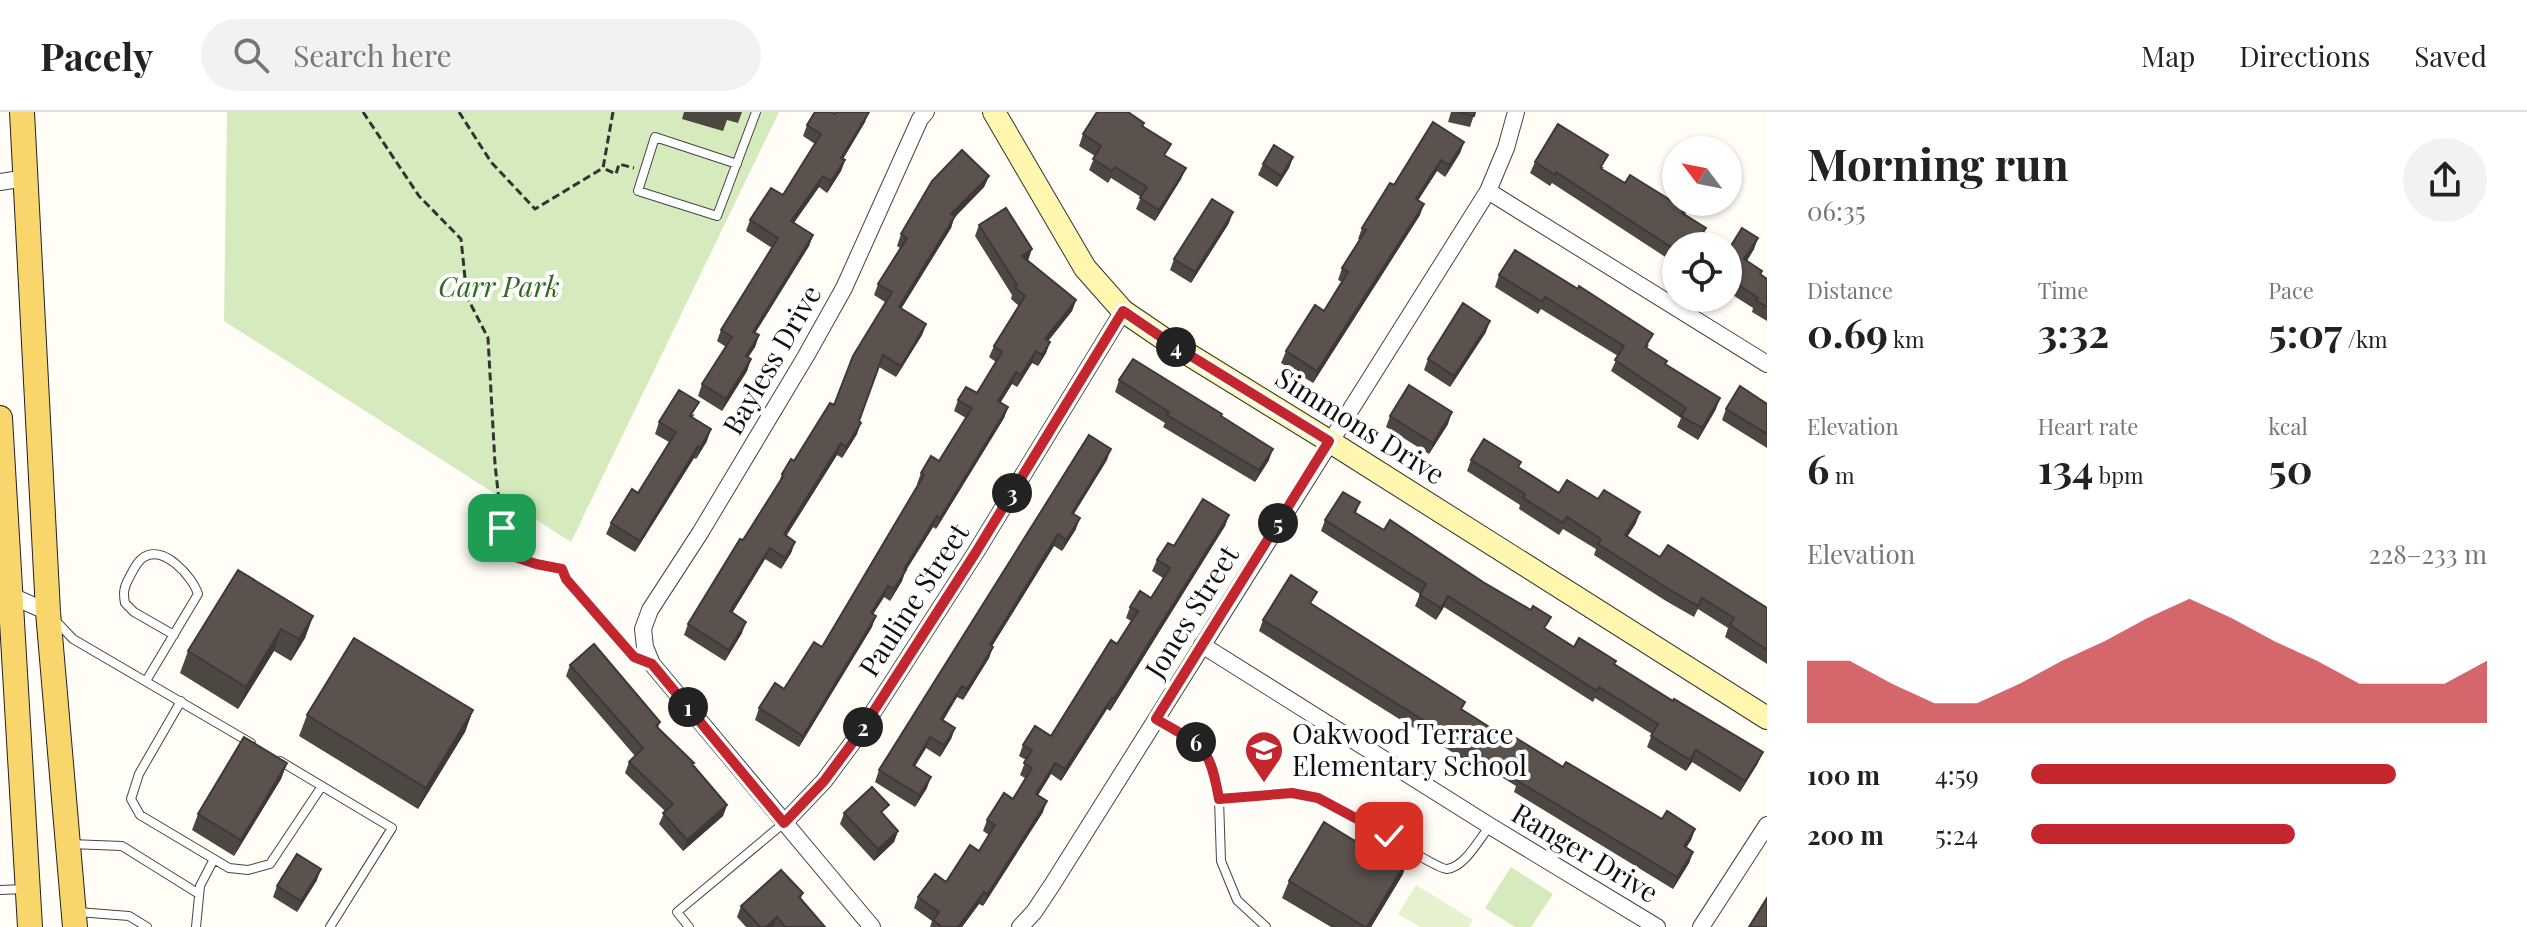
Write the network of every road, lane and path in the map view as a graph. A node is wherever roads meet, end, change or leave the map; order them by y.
1 (22, 112) edge
2 (363, 112) edge
3 (459, 112) edge
4 (613, 112) edge
5 (756, 112) edge
6 (926, 112) edge
7 (994, 112) edge
8 (1516, 112) edge
9 (737, 164) junction
10 (603, 168) junction
11 (644, 172) junction
12 (26, 178) junction
13 (0, 182) edge
14 (1488, 191) junction
15 (1123, 311) junction
16 (1767, 364) edge
17 (0, 418) edge
18 (1329, 441) junction
19 (2, 486) edge
20 (6, 593) edge
21 (48, 612) junction
22 (174, 635) junction
23 (1202, 645) junction
24 (652, 664) junction
25 (146, 681) junction
26 (181, 701) junction
27 (1767, 718) edge
28 (1156, 719) junction
29 (255, 746) edge
30 (268, 754) edge
31 (322, 786) junction
32 (1219, 799) junction
33 (784, 823) junction
34 (1767, 825) edge
35 (1490, 826) junction
36 (68, 843) junction
37 (214, 859) junction
38 (28, 889) junction
39 (0, 890) edge
40 (199, 894) junction
41 (74, 920) edge
42 (30, 927) edge
43 (147, 927) edge
44 (196, 927) edge
45 (330, 927) edge
46 (689, 927) edge
47 (872, 927) edge
48 (1020, 927) edge
49 (1266, 927) edge
50 (1657, 927) edge
51 (1701, 927) edge

1 - 12 main road
2 - 24 path
3 - 10 path
4 - 10 path
5 - 9 lane
6 - 24 street, Bayless Drive
7 - 15 street, Simmons Drive
8 - 14 street, Jones Street
9 - 11 lane
9 - 11 lane
10 - 11 path
12 - 13 street
12 - 21 main road
14 - 16 street
14 - 18 street, Jones Street
15 - 18 street, Simmons Drive
15 - 33 street, Pauline Street
17 - 19 main road
18 - 23 street, Jones Street
18 - 27 street, Simmons Drive
19 - 20 main road
20 - 21 street
20 - 38 main road
21 - 25 lane
21 - 36 main road
22 - 22 lane
22 - 25 lane
23 - 28 street, Jones Street
23 - 35 street, Ranger Drive
24 - 33 street
25 - 26 lane
26 - 29 lane
26 - 37 lane
28 - 32 lane
28 - 48 street, Jones Street
30 - 31 lane
31 - 37 lane
31 - 45 lane
32 - 35 lane
32 - 49 lane
33 - 46 lane
33 - 47 street
34 - 51 street
35 - 50 street, Ranger Drive
36 - 40 lane
36 - 41 main road
37 - 40 lane
38 - 39 lane
38 - 42 main road
40 - 44 lane
41 - 43 lane

